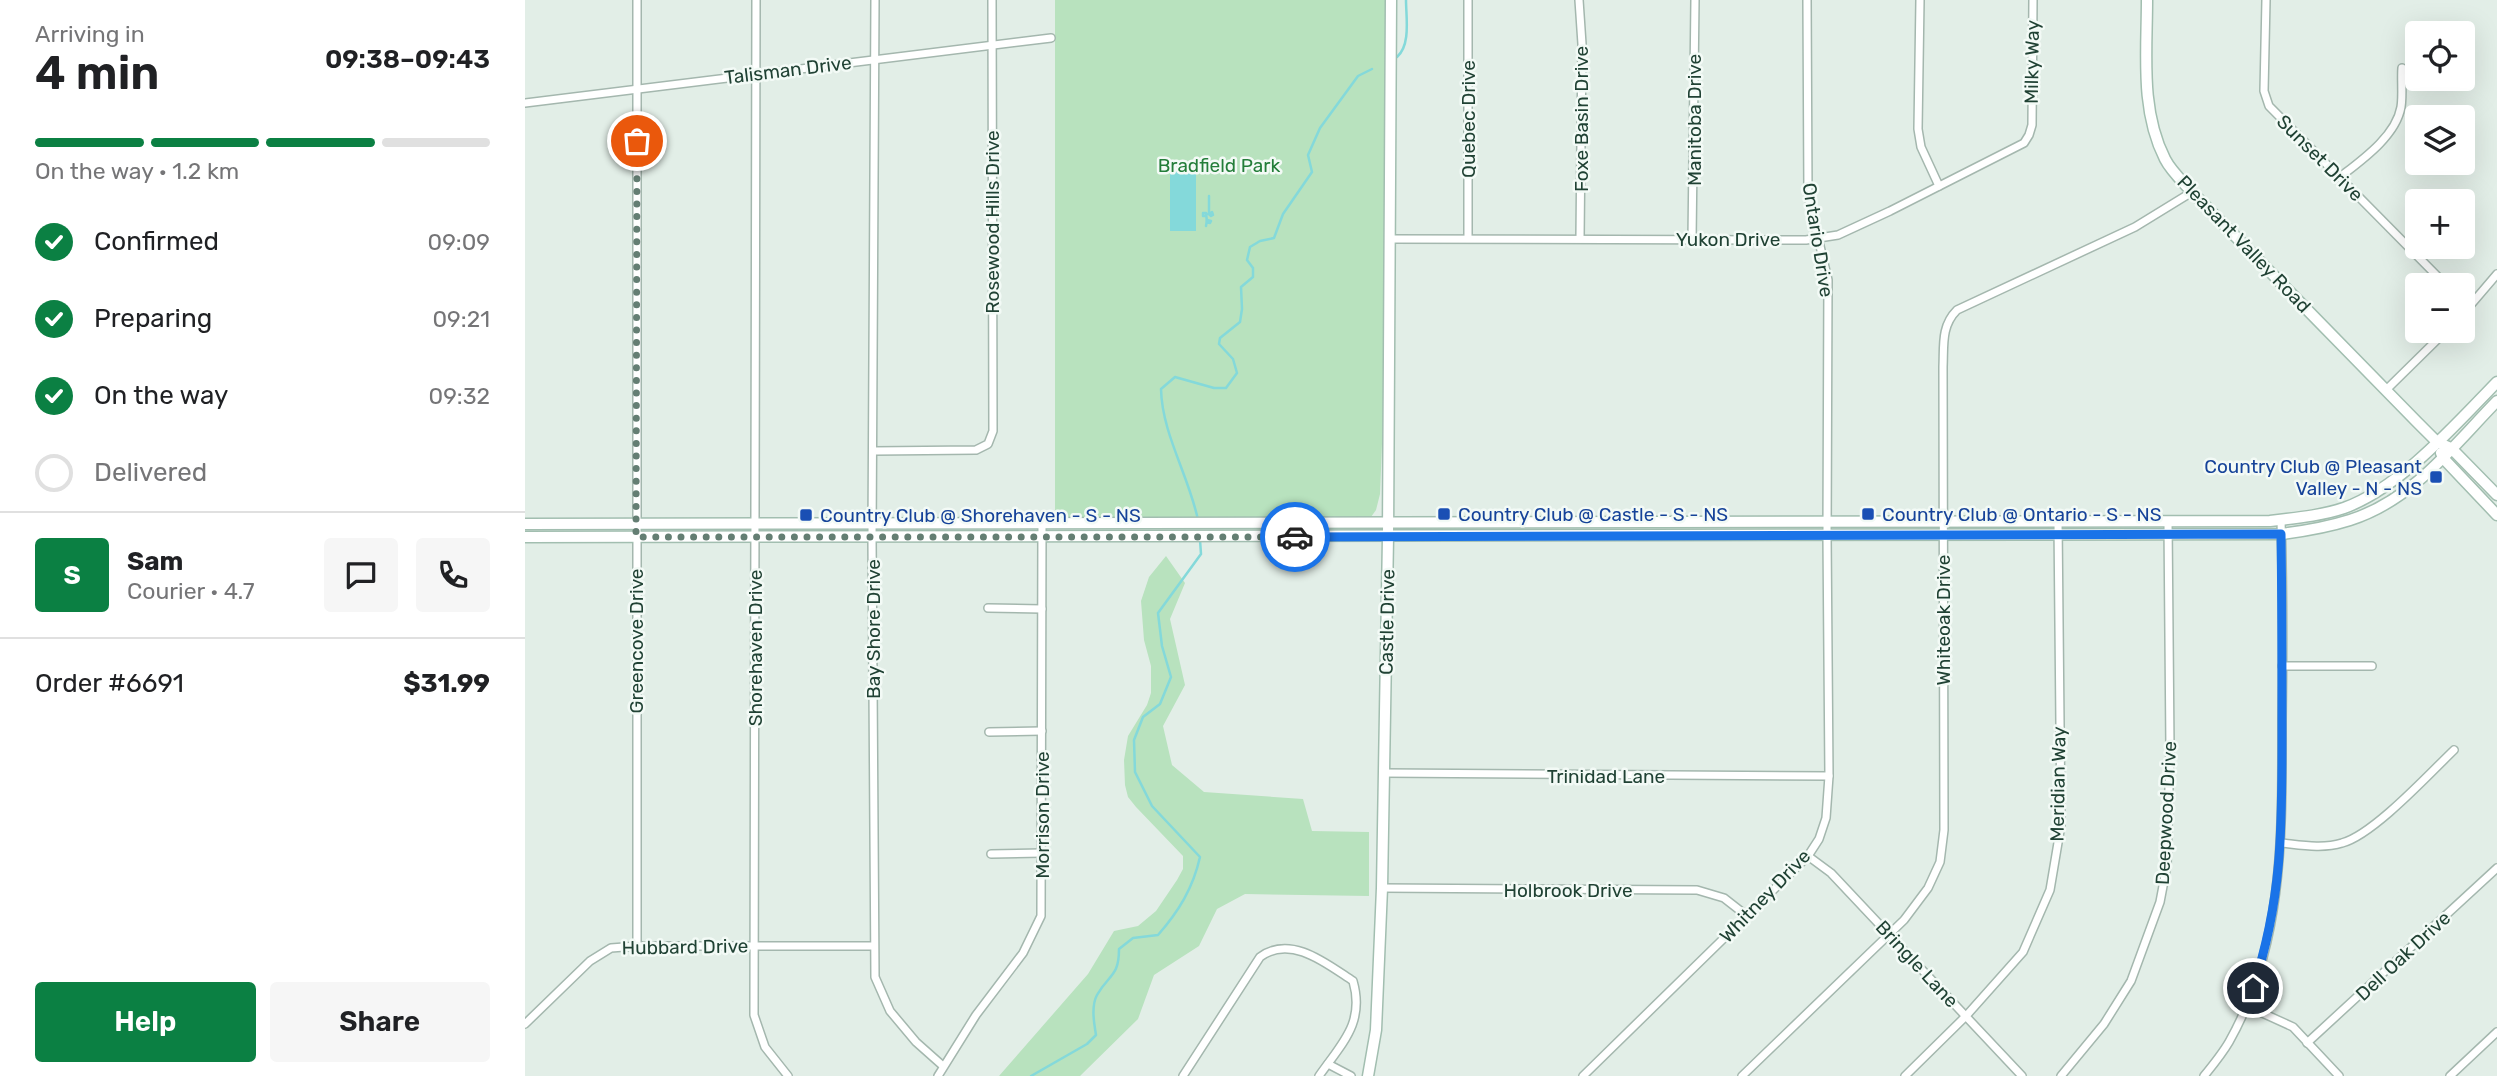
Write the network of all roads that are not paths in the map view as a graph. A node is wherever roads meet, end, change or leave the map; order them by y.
1 (637, 0) edge
2 (756, 0) edge
3 (875, 0) edge
4 (992, 0) edge
5 (1391, 0) edge
6 (1468, 0) edge
7 (1579, 0) edge
8 (1695, 0) edge
9 (1807, 0) edge
10 (1920, 0) edge
11 (2033, 0) edge
12 (2147, 0) edge
13 (2266, 0) edge
14 (1051, 38) dead end
15 (991, 45) junction
16 (875, 59) junction
17 (2402, 68) dead end
18 (755, 74) junction
19 (637, 89) junction
20 (525, 103) edge
21 (2032, 125) joint
22 (2340, 177) junction
23 (1939, 186) junction
24 (2192, 192) junction
25 (1468, 237) junction
26 (1580, 238) junction
27 (1389, 239) junction
28 (1692, 239) junction
29 (1819, 239) junction
30 (2435, 273) edge
31 (2497, 274) edge
32 (2475, 301) edge
33 (2434, 343) edge
34 (2497, 382) edge
35 (2386, 390) junction
36 (2497, 401) edge
37 (2437, 442) junction
38 (2451, 449) junction
39 (874, 451) junction
40 (2443, 458) junction
41 (2497, 495) edge
42 (2497, 515) edge
43 (2281, 520) junction
44 (1128, 522) junction
45 (1943, 522) junction
46 (2058, 522) junction
47 (2168, 522) junction
48 (754, 523) junction
49 (873, 523) junction
50 (1042, 523) junction
51 (1388, 523) junction
52 (1598, 523) junction
53 (1827, 523) junction
54 (525, 524) edge
55 (636, 524) junction
56 (2281, 534) junction
57 (1598, 536) junction
58 (1827, 536) junction
59 (1943, 536) junction
60 (2058, 536) junction
61 (2168, 536) junction
62 (525, 537) edge
63 (636, 537) junction
64 (754, 537) junction
65 (1042, 537) junction
66 (1128, 537) junction
67 (1388, 537) junction
68 (873, 538) junction
69 (988, 608) dead end
70 (1042, 609) junction
71 (2283, 666) junction
72 (2371, 666) dead end
73 (1042, 731) junction
74 (989, 732) dead end
75 (2454, 750) dead end
76 (1384, 773) junction
77 (1829, 776) junction
78 (2282, 843) junction
79 (1042, 853) junction
80 (991, 854) dead end
81 (1808, 856) junction
82 (2497, 868) edge
83 (1382, 888) junction
84 (1747, 916) junction
85 (1889, 935) junction
86 (637, 946) junction
87 (755, 946) junction
88 (874, 946) junction
89 (2247, 1006) junction
90 (525, 1009) edge
91 (533, 1016) junction
92 (1966, 1016) junction
93 (525, 1024) edge
94 (2497, 1032) edge
95 (2307, 1043) junction
96 (1328, 1064) junction
97 (943, 1066) junction
98 (1322, 1075) edge
99 (788, 1076) edge
100 (938, 1076) edge
101 (1183, 1076) edge
102 (1351, 1076) edge
103 (1368, 1076) edge
104 (1583, 1076) edge
105 (1742, 1076) edge
106 (1905, 1076) edge
107 (2022, 1076) edge
108 (2061, 1076) edge
109 (2204, 1076) edge
110 (2339, 1076) edge
111 (2450, 1076) edge

1 - 19 street, Greencove Drive
2 - 18 street, Shorehaven Drive
3 - 16 street, Bay Shore Drive
4 - 15 street, Rosewood Hills Drive
5 - 27 main road, Castle Drive
6 - 25 street, Quebec Drive
7 - 26 street, Foxe Basin Drive
8 - 28 street, Manitoba Drive
9 - 29 street, Ontario Drive
10 - 23 street
11 - 21 street, Milky Way
12 - 24 main road, Pleasant Valley Road
13 - 22 street, Sunset Drive
14 - 15 street, Talisman Drive
15 - 16 street, Talisman Drive
15 - 39 street, Rosewood Hills Drive
16 - 18 street, Talisman Drive
16 - 39 street, Bay Shore Drive
17 - 22 street
18 - 19 street, Talisman Drive
18 - 48 street, Shorehaven Drive
19 - 20 street, Talisman Drive
19 - 55 street, Greencove Drive
21 - 23 street, Yukon Drive
22 - 30 street, Sunset Drive
23 - 29 street, Yukon Drive
24 - 35 main road, Pleasant Valley Road
24 - 45 street, Whiteoak Drive
25 - 26 street, Yukon Drive
25 - 27 street, Yukon Drive
26 - 28 street, Yukon Drive
27 - 51 main road, Castle Drive
28 - 29 street, Yukon Drive
29 - 53 street, Ontario Drive
31 - 32 street
33 - 35 street
34 - 37 main road
35 - 37 main road, Pleasant Valley Road
36 - 38 main road
37 - 38 main road, Pleasant Valley Road
37 - 40 main road, Pleasant Valley Road
37 - 43 main road
38 - 40 main road
38 - 41 main road, Pleasant Valley Road
39 - 49 street, Bay Shore Drive
40 - 42 main road, Pleasant Valley Road
40 - 56 main road
43 - 47 main road
43 - 56 street
44 - 50 main road
44 - 51 main road
44 - 66 main road
45 - 46 main road
45 - 53 main road
45 - 59 street, Whiteoak Drive
46 - 47 main road
46 - 60 street, Meridian Way
47 - 61 street, Deepwood Drive
48 - 49 main road
48 - 55 main road
48 - 64 street, Shorehaven Drive
49 - 50 main road
49 - 68 street, Bay Shore Drive
50 - 65 street, Morrison Drive
51 - 52 main road
51 - 67 main road, Castle Drive
52 - 53 main road
52 - 57 main road
53 - 58 street, Ontario Drive
54 - 55 main road
55 - 63 street, Greencove Drive
56 - 61 main road
56 - 71 street
57 - 58 main road
57 - 67 main road
58 - 59 main road
58 - 77 street, Whitney Drive
59 - 60 main road
59 - 85 street, Whiteoak Drive
60 - 61 main road
60 - 92 street, Meridian Way
61 - 108 street, Deepwood Drive
62 - 63 main road
63 - 64 main road
63 - 86 street, Greencove Drive
64 - 68 main road
64 - 87 street, Shorehaven Drive
65 - 66 main road
65 - 68 main road
65 - 70 street, Morrison Drive
66 - 67 main road
67 - 76 main road, Castle Drive
68 - 88 street, Bay Shore Drive
69 - 70 street
70 - 73 street, Morrison Drive
71 - 72 street
71 - 78 street
73 - 74 street
73 - 79 street, Morrison Drive
75 - 78 street
76 - 77 street, Trinidad Lane
76 - 83 main road, Castle Drive
77 - 81 street, Whitney Drive
78 - 89 street
79 - 80 street
79 - 97 street, Morrison Drive
81 - 84 street, Whitney Drive
81 - 85 street, Bringle Lane
82 - 95 street, Dell Oak Drive
83 - 84 street, Holbrook Drive
83 - 103 main road, Castle Drive
84 - 104 street, Whitney Drive
85 - 92 street, Bringle Lane
85 - 105 street, Whiteoak Drive
86 - 87 street, Hubbard Drive
86 - 91 street, Hubbard Drive
87 - 88 street, Hubbard Drive
87 - 99 street, Shorehaven Drive
88 - 97 street, Bay Shore Drive
89 - 95 street
89 - 109 street
90 - 91 street
91 - 93 street, Hubbard Drive
92 - 106 street, Meridian Way
92 - 107 street, Bringle Lane
94 - 111 street
95 - 110 street
96 - 98 street
96 - 101 street
96 - 102 street
97 - 100 street, Morrison Drive

